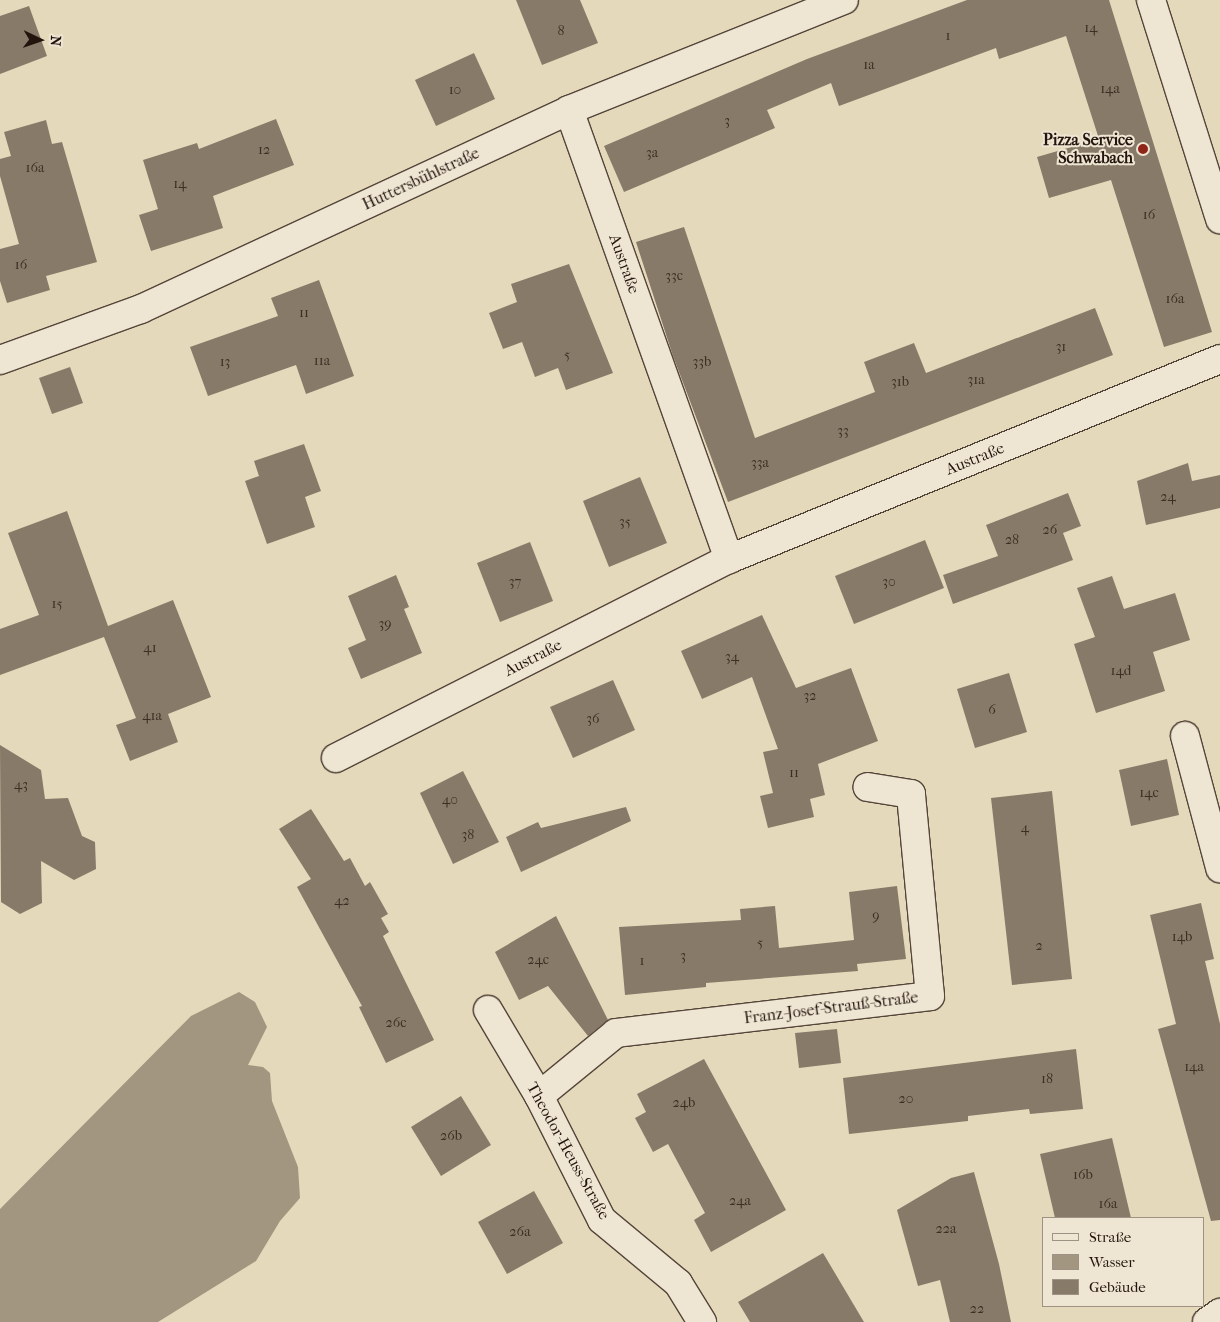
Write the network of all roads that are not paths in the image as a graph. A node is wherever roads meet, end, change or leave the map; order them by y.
1 (844, 0) edge
2 (1150, 0) edge
3 (569, 110) junction
4 (1220, 219) edge
5 (0, 360) edge
6 (1220, 360) edge
7 (729, 559) junction
8 (1185, 736) dead end
9 (336, 758) dead end
10 (868, 787) dead end
11 (1220, 868) edge
12 (488, 1010) dead end
13 (539, 1096) junction
14 (1220, 1313) edge
15 (702, 1322) edge
16 (1208, 1322) edge

1 - 3 street, Huttersbühlstraße
2 - 4 street
3 - 5 street, Huttersbühlstraße
3 - 7 street, Austraße
6 - 7 street, Austraße
7 - 9 street, Austraße
8 - 11 street
10 - 13 street, Franz-Josef-Strauß-Straße
12 - 13 street, Theodor-Heuss-Straße
13 - 15 street, Theodor-Heuss-Straße
14 - 16 street

